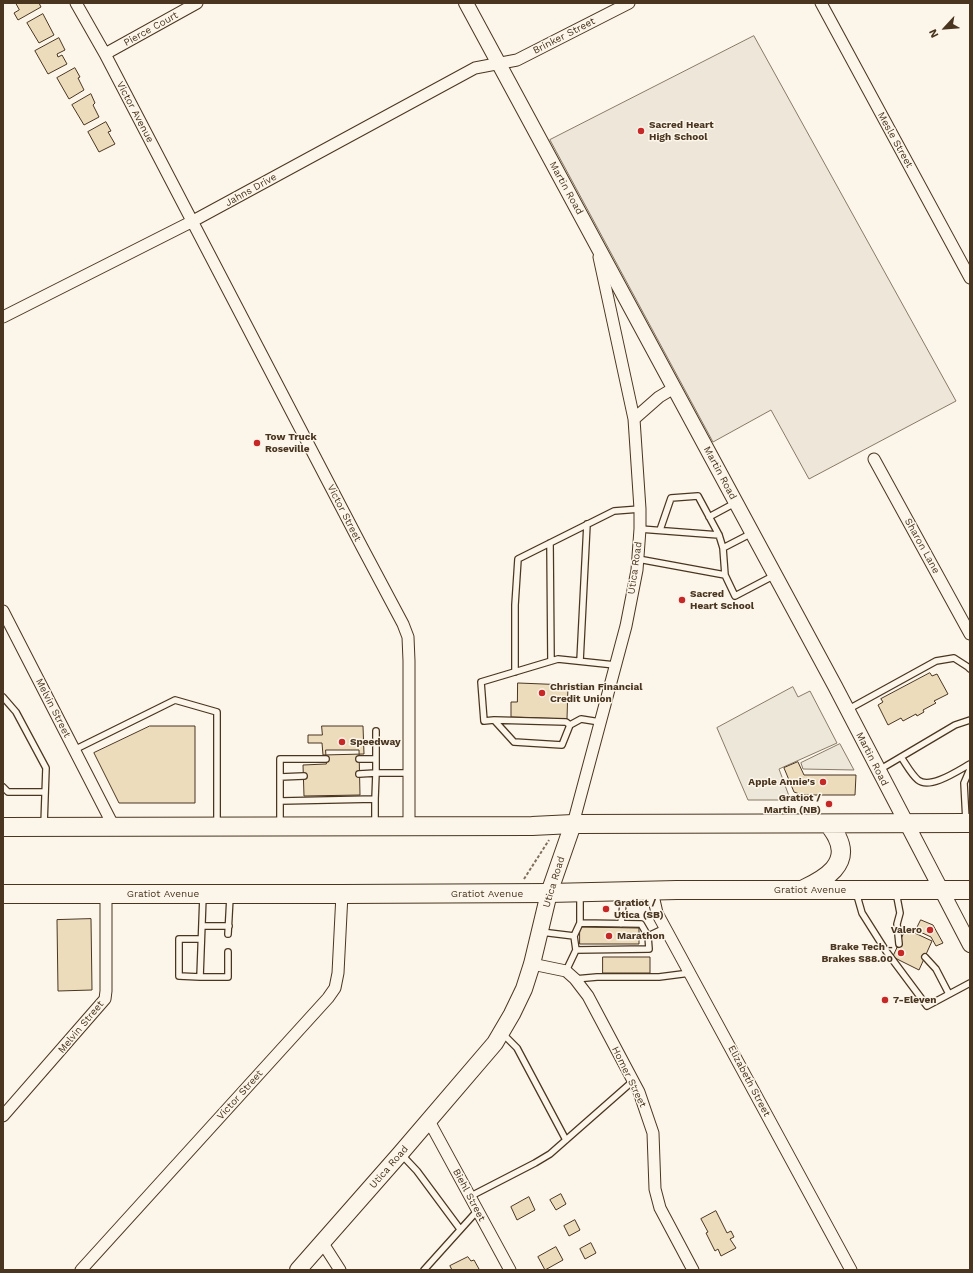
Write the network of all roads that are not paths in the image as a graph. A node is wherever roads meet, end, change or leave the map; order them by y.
1 (76, 3) edge
2 (197, 3) edge
3 (466, 3) edge
4 (629, 3) edge
5 (821, 3) edge
6 (105, 54) junction
7 (497, 63) junction
8 (193, 221) junction
9 (596, 243) junction
10 (970, 278) edge
11 (3, 317) edge
12 (674, 388) junction
13 (634, 419) junction
14 (874, 459) dead end
15 (736, 502) junction
16 (640, 509) junction
17 (709, 517) junction
18 (587, 524) junction
19 (640, 529) junction
20 (660, 530) junction
21 (752, 533) junction
22 (719, 535) junction
23 (550, 543) junction
24 (723, 548) junction
25 (638, 560) junction
26 (725, 575) junction
27 (775, 575) junction
28 (3, 611) edge
29 (970, 634) edge
30 (551, 661) junction
31 (580, 661) junction
32 (615, 665) junction
33 (970, 669) edge
34 (515, 672) junction
35 (3, 698) edge
36 (848, 710) junction
37 (494, 720) junction
38 (970, 720) edge
39 (600, 722) junction
40 (570, 725) junction
41 (376, 731) dead end
42 (74, 750) junction
43 (901, 757) junction
44 (326, 759) dead end
45 (359, 759) dead end
46 (376, 759) junction
47 (970, 764) edge
48 (970, 769) edge
49 (878, 770) junction
50 (376, 773) junction
51 (409, 773) junction
52 (359, 774) dead end
53 (304, 776) dead end
54 (280, 777) junction
55 (3, 787) edge
56 (45, 792) junction
57 (375, 799) junction
58 (281, 801) junction
59 (906, 823) junction
60 (968, 823) edge
61 (573, 824) junction
62 (828, 824) junction
63 (375, 825) junction
64 (409, 825) junction
65 (216, 826) junction
66 (280, 826) junction
67 (3, 827) edge
68 (44, 827) junction
69 (114, 827) junction
70 (802, 890) junction
71 (855, 890) junction
72 (896, 890) junction
73 (941, 890) junction
74 (970, 890) edge
75 (624, 891) junction
76 (652, 891) junction
77 (580, 892) junction
78 (549, 893) junction
79 (3, 894) edge
80 (106, 894) junction
81 (203, 894) junction
82 (342, 894) junction
83 (230, 895) junction
84 (580, 923) junction
85 (621, 924) junction
86 (202, 926) junction
87 (229, 926) junction
88 (666, 928) junction
89 (540, 932) junction
90 (228, 934) dead end
91 (574, 936) junction
92 (648, 936) junction
93 (201, 939) junction
94 (899, 944) dead end
95 (970, 945) edge
96 (576, 950) junction
97 (228, 952) dead end
98 (925, 958) dead end
99 (532, 964) junction
100 (566, 971) junction
101 (690, 973) junction
102 (200, 977) junction
103 (576, 979) junction
104 (970, 982) edge
105 (949, 994) junction
106 (501, 1033) junction
107 (633, 1081) junction
108 (3, 1116) edge
109 (429, 1121) junction
110 (566, 1140) junction
111 (400, 1154) junction
112 (470, 1196) junction
113 (478, 1210) junction
114 (460, 1229) junction
115 (322, 1242) junction
116 (81, 1270) edge
117 (298, 1270) edge
118 (340, 1270) edge
119 (424, 1270) edge
120 (510, 1270) edge
121 (693, 1270) edge
122 (851, 1270) edge

1 - 6 street, Victor Avenue
2 - 6 street, Pierce Court
3 - 7 street, Martin Road
4 - 7 street, Brinker Street
5 - 10 street, Mesle Street
6 - 8 street, Victor Avenue
7 - 8 street, Jahns Drive
7 - 9 street, Martin Road
8 - 11 street, Jahns Drive
8 - 51 street, Victor Street
9 - 12 street, Martin Road
9 - 13 street, Utica Road
12 - 13 street
12 - 15 street, Martin Road
13 - 16 street, Utica Road
14 - 29 street, Sharon Lane
15 - 17 lane
15 - 21 street, Martin Road
16 - 18 lane
16 - 19 street, Utica Road
17 - 20 lane
17 - 22 lane
18 - 23 lane
18 - 31 lane
19 - 20 lane
19 - 25 street, Utica Road
20 - 22 lane
21 - 24 lane
21 - 27 street, Martin Road
22 - 24 lane
23 - 30 lane
23 - 34 lane
24 - 26 lane
25 - 26 lane
25 - 32 street, Utica Road
26 - 27 lane
27 - 36 street, Martin Road
28 - 42 street, Melvin Street
30 - 31 lane
30 - 34 lane
31 - 32 lane
32 - 39 street, Utica Road
33 - 36 lane
34 - 37 lane
35 - 56 lane
36 - 49 street, Martin Road
37 - 40 lane
37 - 40 lane
38 - 43 lane
39 - 40 lane
39 - 61 street, Utica Road
41 - 46 lane
42 - 65 lane
42 - 69 street, Melvin Street
43 - 47 lane
43 - 49 lane
44 - 54 lane
45 - 46 lane
46 - 50 lane
48 - 60 lane
49 - 59 street, Martin Road
50 - 51 lane
50 - 52 lane
50 - 57 lane
51 - 64 street, Victor Street
53 - 54 lane
54 - 58 lane
55 - 56 lane
56 - 68 lane
57 - 58 lane
57 - 63 lane
58 - 66 lane
59 - 60 main road
59 - 62 main road
59 - 73 street, Martin Road
61 - 62 main road
61 - 64 main road
61 - 78 main road, Utica Road
62 - 70 main road
63 - 64 main road
63 - 66 main road
65 - 66 main road
65 - 69 main road
67 - 68 main road
68 - 69 main road
70 - 71 main road, Gratiot Avenue
70 - 76 main road, Gratiot Avenue
71 - 72 main road, Gratiot Avenue
71 - 105 lane
72 - 73 main road, Gratiot Avenue
72 - 94 lane
73 - 74 main road, Gratiot Avenue
73 - 95 street, Martin Road
75 - 76 main road, Gratiot Avenue
75 - 77 main road, Gratiot Avenue
75 - 85 lane
76 - 88 street, Elizabeth Street
77 - 78 main road, Gratiot Avenue
77 - 84 lane
78 - 82 main road, Gratiot Avenue
78 - 89 main road, Utica Road
79 - 80 main road, Gratiot Avenue
80 - 81 main road, Gratiot Avenue
80 - 108 street, Melvin Street
81 - 83 main road, Gratiot Avenue
81 - 86 lane
82 - 83 main road, Gratiot Avenue
82 - 116 street, Victor Street
83 - 87 lane
84 - 85 lane
84 - 91 lane
85 - 92 lane
86 - 87 lane
86 - 93 lane
87 - 90 lane
88 - 92 lane
88 - 101 street, Elizabeth Street
89 - 91 lane
89 - 99 main road, Utica Road
91 - 96 lane
92 - 96 lane
93 - 102 lane
93 - 102 lane
96 - 100 lane
97 - 102 lane
98 - 105 lane
99 - 100 street, Homer Street
99 - 106 main road, Utica Road
100 - 103 street, Homer Street
101 - 103 lane
101 - 122 street, Elizabeth Street
103 - 107 street, Homer Street
104 - 105 lane
106 - 109 main road, Utica Road
106 - 110 lane
107 - 110 lane
107 - 121 street, Homer Street
109 - 111 main road, Utica Road
109 - 112 street, Biehl Street
110 - 112 lane
111 - 114 lane
111 - 115 main road, Utica Road
112 - 113 street, Biehl Street
113 - 114 lane
113 - 120 street, Biehl Street
114 - 119 lane
115 - 117 main road, Utica Road
115 - 118 street

